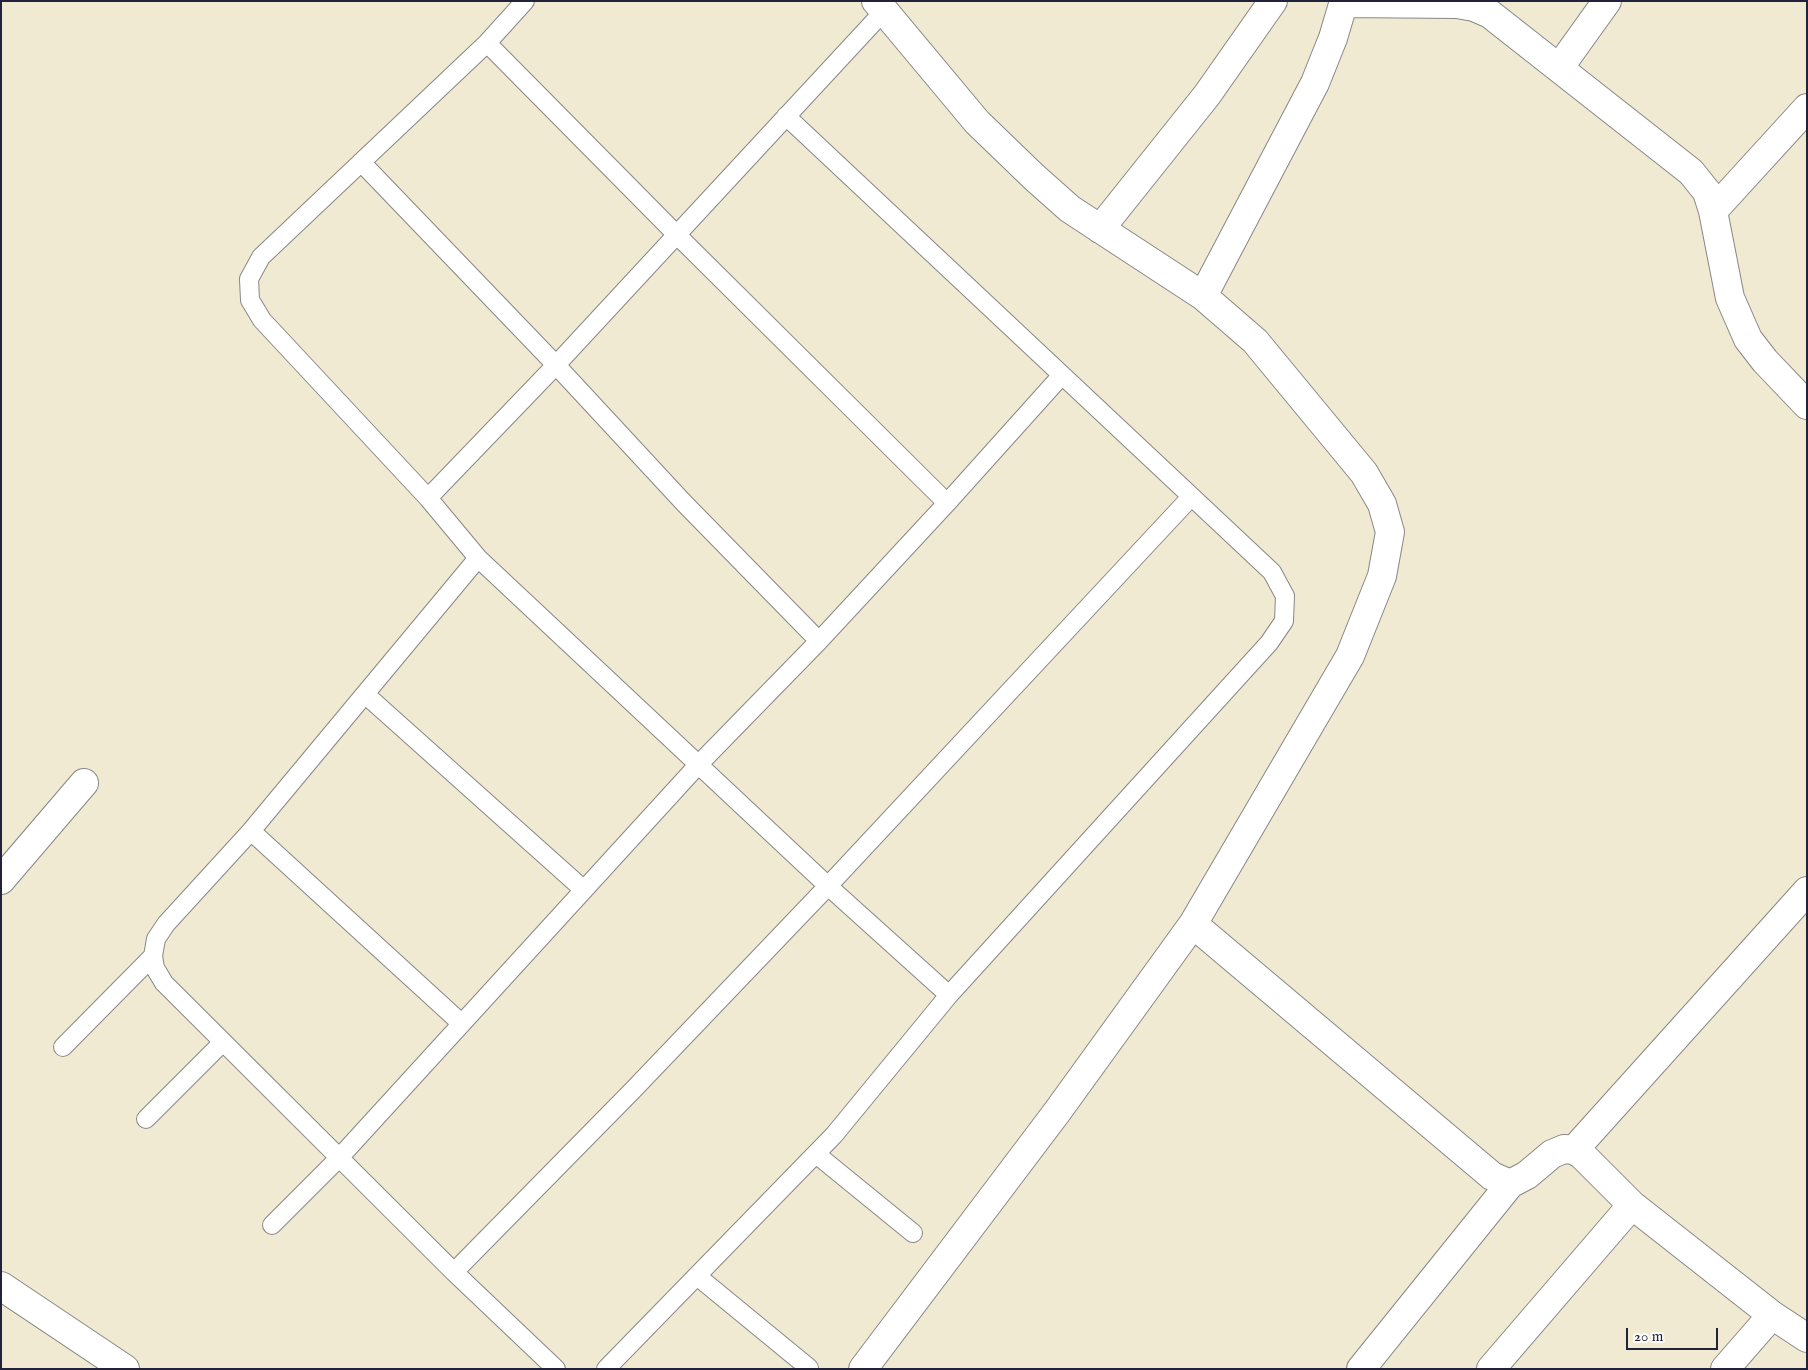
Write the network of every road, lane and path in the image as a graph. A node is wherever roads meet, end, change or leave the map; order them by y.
1 (525, 1) edge
2 (1273, 1) edge
3 (1607, 1) edge
4 (1344, 2) edge
5 (880, 6) edge
6 (487, 43) junction
7 (1559, 68) junction
8 (1807, 108) edge
9 (786, 116) junction
10 (362, 162) junction
11 (1714, 211) junction
12 (1100, 229) junction
13 (677, 235) junction
14 (1203, 296) junction
15 (556, 365) junction
16 (1062, 375) junction
17 (1807, 405) edge
18 (1191, 496) junction
19 (428, 498) junction
20 (947, 503) junction
21 (478, 558) junction
22 (819, 641) junction
23 (366, 694) junction
24 (698, 765) junction
25 (84, 783) dead end
26 (251, 832) junction
27 (1, 880) edge
28 (828, 886) junction
29 (584, 890) junction
30 (1807, 891) edge
31 (1193, 924) junction
32 (153, 956) junction
33 (949, 995) junction
34 (461, 1023) junction
35 (223, 1042) junction
36 (63, 1047) dead end
37 (146, 1119) dead end
38 (1574, 1150) junction
39 (816, 1154) junction
40 (339, 1158) junction
41 (1510, 1184) junction
42 (1632, 1205) junction
43 (272, 1225) dead end
44 (913, 1233) dead end
45 (454, 1272) junction
46 (697, 1276) junction
47 (6, 1296) edge
48 (1772, 1315) junction
49 (1807, 1338) edge
50 (809, 1368) edge
51 (125, 1369) edge
52 (556, 1369) edge
53 (606, 1369) edge
54 (863, 1369) edge
55 (1361, 1369) edge
56 (1491, 1369) edge
57 (1725, 1369) edge

1 - 6 lane
2 - 12 street
3 - 7 street
4 - 7 street
4 - 14 street
5 - 9 lane
5 - 12 street
6 - 10 lane
6 - 13 lane
7 - 11 street
8 - 11 street
9 - 13 lane
9 - 16 lane
10 - 15 lane
10 - 19 lane
11 - 17 street
12 - 14 street
13 - 15 lane
13 - 20 lane
14 - 31 street
15 - 19 lane
15 - 22 lane
16 - 18 lane
16 - 20 lane
18 - 28 lane
18 - 33 lane
19 - 21 lane
20 - 22 lane
21 - 23 lane
21 - 24 lane
22 - 24 lane
23 - 26 lane
23 - 29 lane
24 - 28 lane
24 - 29 lane
25 - 27 street
26 - 32 lane
26 - 34 lane
28 - 33 lane
28 - 45 lane
29 - 34 lane
30 - 38 street
31 - 41 street
31 - 54 street
32 - 35 lane
32 - 36 lane
33 - 39 lane
34 - 40 lane
35 - 37 lane
35 - 40 lane
38 - 41 street
38 - 42 street
39 - 44 lane
39 - 46 lane
40 - 43 lane
40 - 45 lane
41 - 55 street
42 - 48 street
42 - 56 street
45 - 52 lane
46 - 50 lane
46 - 53 lane
47 - 51 street
48 - 49 street
48 - 57 street

